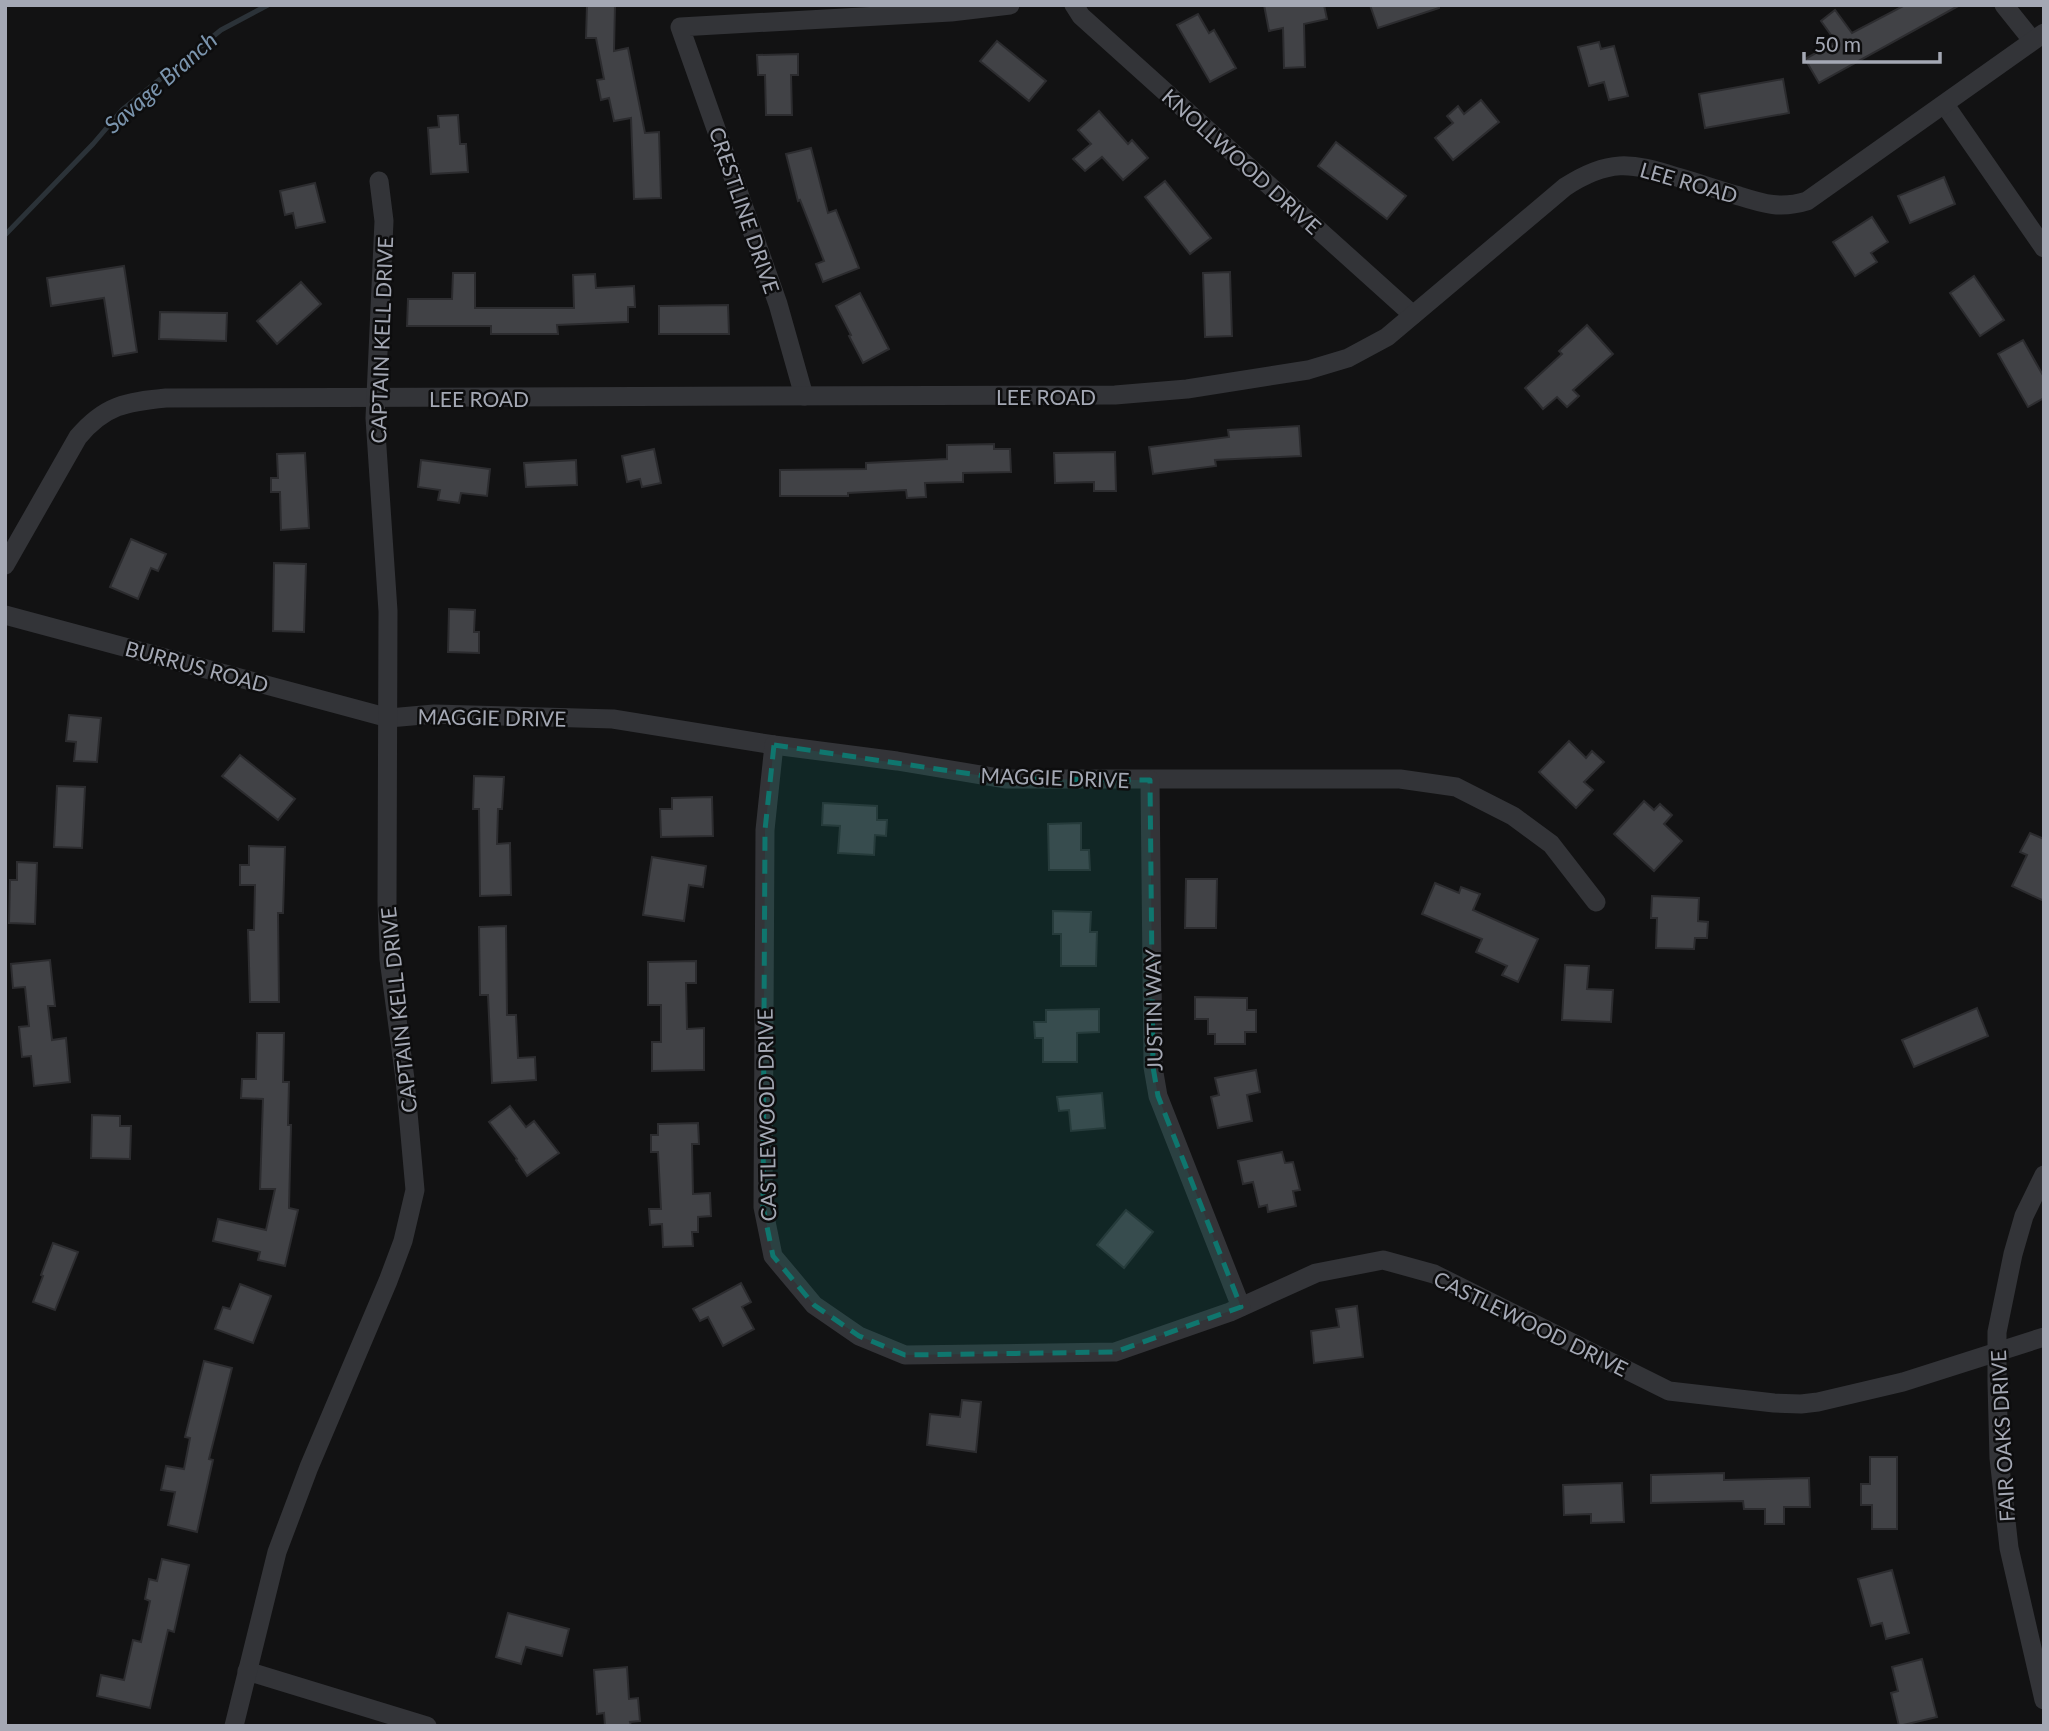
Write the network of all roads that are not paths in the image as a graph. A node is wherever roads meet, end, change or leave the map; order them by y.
1 (1010, 5) edge
2 (1074, 5) edge
3 (2004, 5) edge
4 (2038, 36) edge
5 (1945, 105) junction
6 (379, 181) dead end
7 (2044, 248) edge
8 (1413, 315) junction
9 (804, 396) junction
10 (375, 398) junction
11 (5, 565) edge
12 (5, 614) edge
13 (389, 718) junction
14 (774, 745) junction
15 (1150, 780) junction
16 (1596, 902) dead end
17 (2044, 1175) edge
18 (1241, 1307) junction
19 (2044, 1337) edge
20 (1998, 1353) junction
21 (247, 1671) junction
22 (2044, 1700) edge
23 (234, 1726) edge
24 (427, 1726) edge

1 - 9 street, CRESTLINE DRIVE
2 - 8 street, KNOLLWOOD DRIVE
3 - 4 street
4 - 5 street, LEE ROAD
5 - 7 street
5 - 8 street, LEE ROAD
6 - 10 street, CAPTAIN KELL DRIVE
8 - 9 street, LEE ROAD
9 - 10 street, LEE ROAD
10 - 11 street, LEE ROAD
10 - 13 street, CAPTAIN KELL DRIVE
12 - 13 street, BURRUS ROAD
13 - 14 street, MAGGIE DRIVE
13 - 21 street, CAPTAIN KELL DRIVE
14 - 15 street, MAGGIE DRIVE
14 - 18 street, CASTLEWOOD DRIVE
15 - 16 street, MAGGIE DRIVE
15 - 18 street, JUSTIN WAY
17 - 20 street, FAIR OAKS DRIVE
18 - 20 street, CASTLEWOOD DRIVE
19 - 20 street, CASTLEWOOD DRIVE
20 - 22 street, FAIR OAKS DRIVE
21 - 23 street, CAPTAIN KELL DRIVE
21 - 24 street

